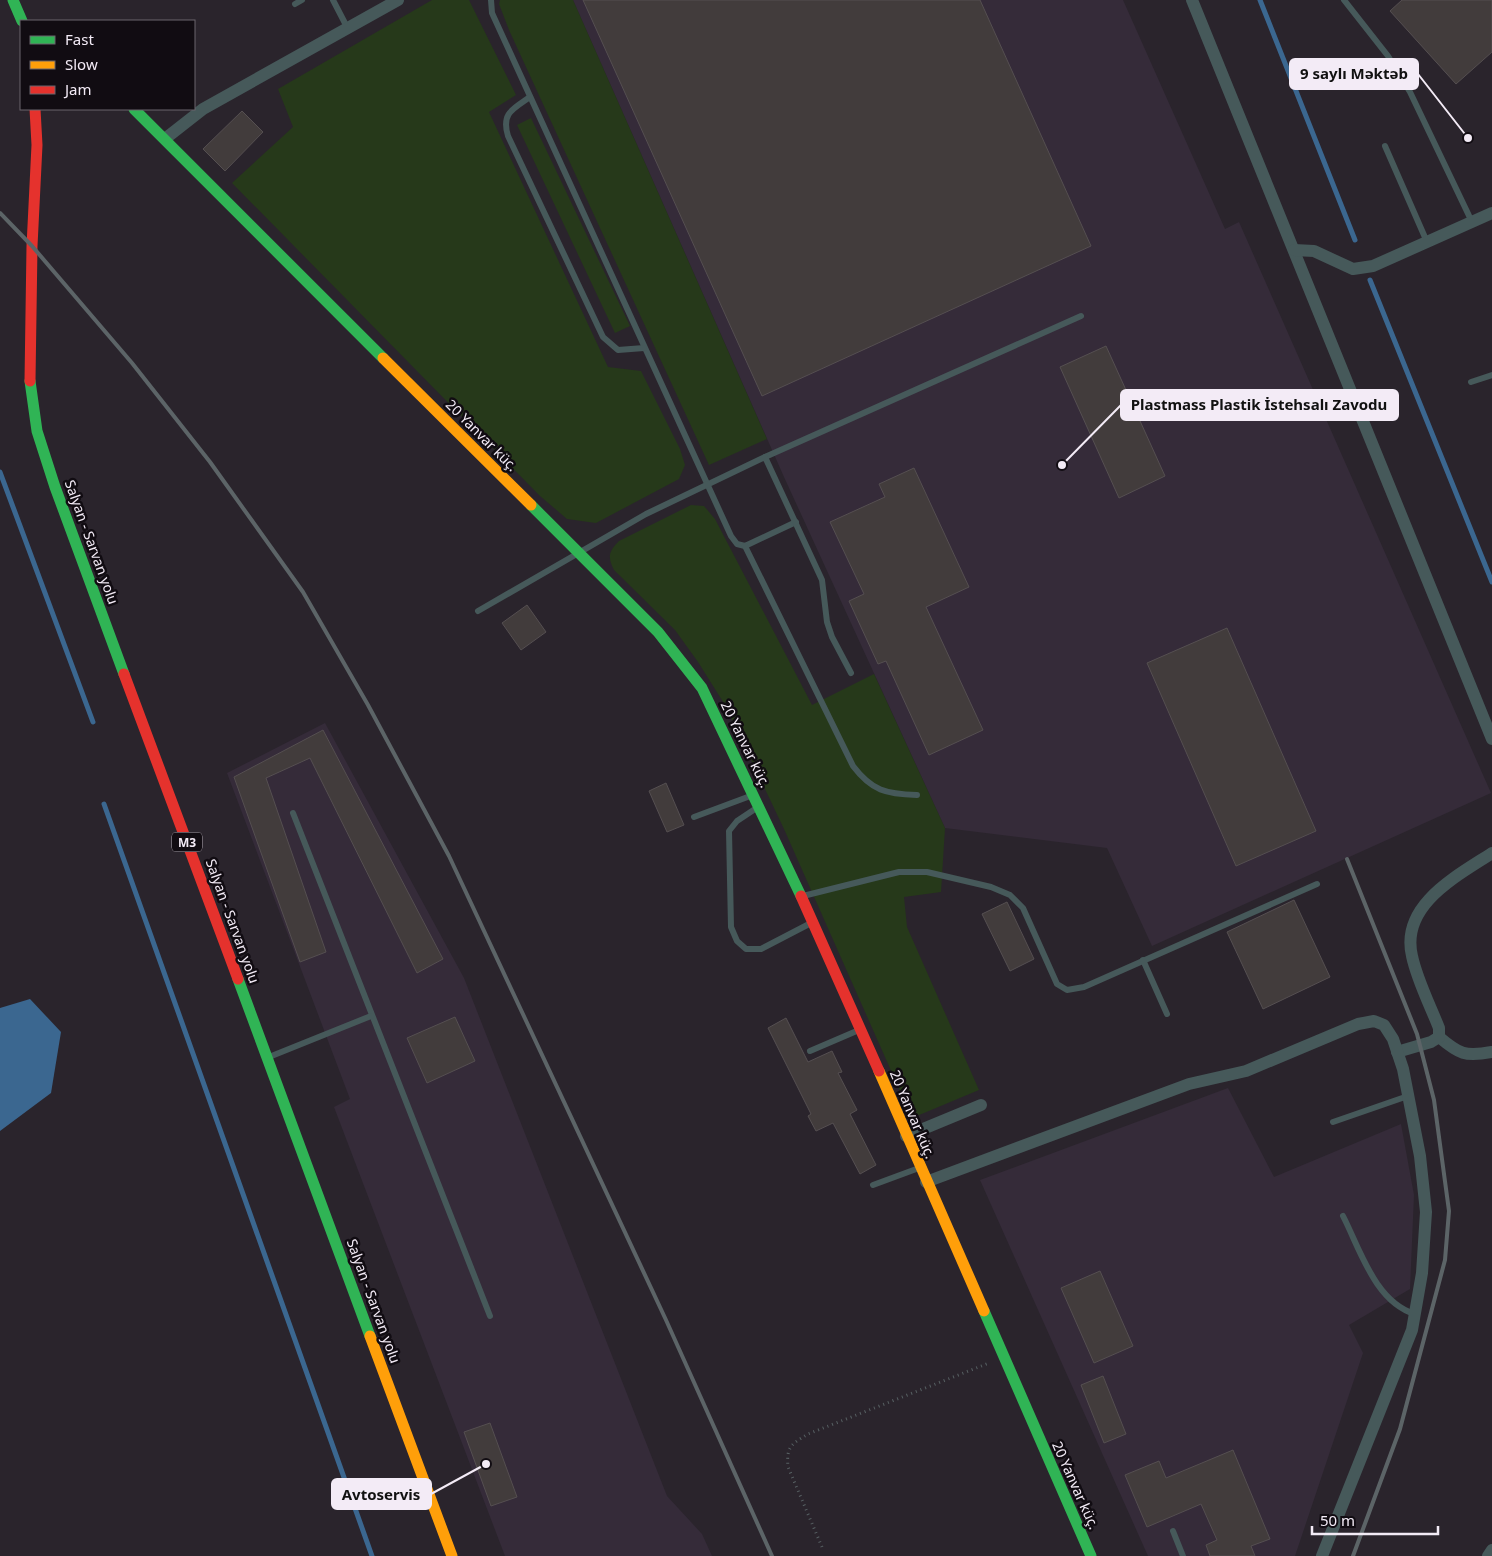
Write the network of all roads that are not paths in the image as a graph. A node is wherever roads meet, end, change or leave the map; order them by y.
1 (13, 0) edge
2 (21, 0) edge
3 (333, 0) edge
4 (398, 0) edge
5 (491, 0) edge
6 (1192, 0) edge
7 (1344, 0) edge
8 (23, 20) edge
9 (23, 20) edge
10 (348, 29) junction
11 (530, 97) junction
12 (35, 110) edge
13 (135, 110) edge
14 (166, 138) junction
15 (1385, 146) dead end
16 (1492, 213) edge
17 (1472, 222) junction
18 (1427, 242) junction
19 (1294, 250) junction
20 (1081, 316) dead end
21 (644, 348) junction
22 (1492, 375) edge
23 (1471, 382) dead end
24 (765, 457) junction
25 (706, 484) junction
26 (796, 522) junction
27 (745, 546) junction
28 (578, 552) junction
29 (478, 611) dead end
30 (851, 672) dead end
31 (1492, 739) edge
32 (754, 794) junction
33 (917, 795) dead end
34 (759, 806) junction
35 (292, 813) dead end
36 (694, 817) dead end
37 (1492, 854) edge
38 (1317, 884) dead end
39 (802, 897) junction
40 (813, 922) junction
41 (1143, 960) junction
42 (1167, 1014) dead end
43 (371, 1016) junction
44 (860, 1029) junction
45 (1439, 1037) junction
46 (810, 1051) dead end
47 (1397, 1052) junction
48 (1492, 1052) edge
49 (268, 1058) junction
50 (1408, 1096) junction
51 (981, 1105) dead end
52 (1333, 1122) dead end
53 (906, 1136) junction
54 (920, 1168) junction
55 (926, 1182) junction
56 (873, 1185) dead end
57 (1343, 1216) dead end
58 (1414, 1314) junction
59 (490, 1316) dead end
60 (1173, 1531) dead end
61 (1492, 1550) edge
62 (452, 1556) edge
63 (1091, 1556) edge
64 (1183, 1556) edge
65 (1322, 1556) edge
66 (1488, 1556) edge

1 - 8 street
2 - 9 street
3 - 10 lane
4 - 10 street
5 - 11 lane
6 - 19 street
7 - 17 lane
10 - 14 street
11 - 21 lane
11 - 21 lane
12 - 49 street, Salyan - Sarvan yolu / M3
13 - 14 street, 20 Yanvar küç.
14 - 28 street, 20 Yanvar küç.
15 - 18 lane
16 - 17 street
17 - 18 street
18 - 19 street
19 - 31 street
20 - 24 lane
21 - 25 lane
22 - 23 lane
24 - 25 lane
24 - 26 lane
25 - 27 lane
25 - 28 lane
26 - 27 lane
26 - 30 lane
27 - 33 lane
28 - 29 lane
28 - 32 street, 20 Yanvar küç.
32 - 34 street, 20 Yanvar küç.
32 - 36 lane
34 - 39 street, 20 Yanvar küç.
34 - 40 lane
35 - 43 lane
37 - 45 street
38 - 41 lane
39 - 40 street, 20 Yanvar küç.
39 - 41 lane
40 - 44 street, 20 Yanvar küç.
41 - 42 lane
43 - 49 lane
43 - 59 lane
44 - 46 lane
44 - 53 street, 20 Yanvar küç.
45 - 47 street
45 - 48 street
47 - 50 street
47 - 55 street
49 - 62 street, Salyan - Sarvan yolu / M3
50 - 52 lane
50 - 58 street
51 - 53 street
53 - 54 street, 20 Yanvar küç.
54 - 55 street, 20 Yanvar küç.
54 - 56 lane
55 - 63 street, 20 Yanvar küç.
57 - 58 lane
58 - 65 street
60 - 64 lane
61 - 66 street

